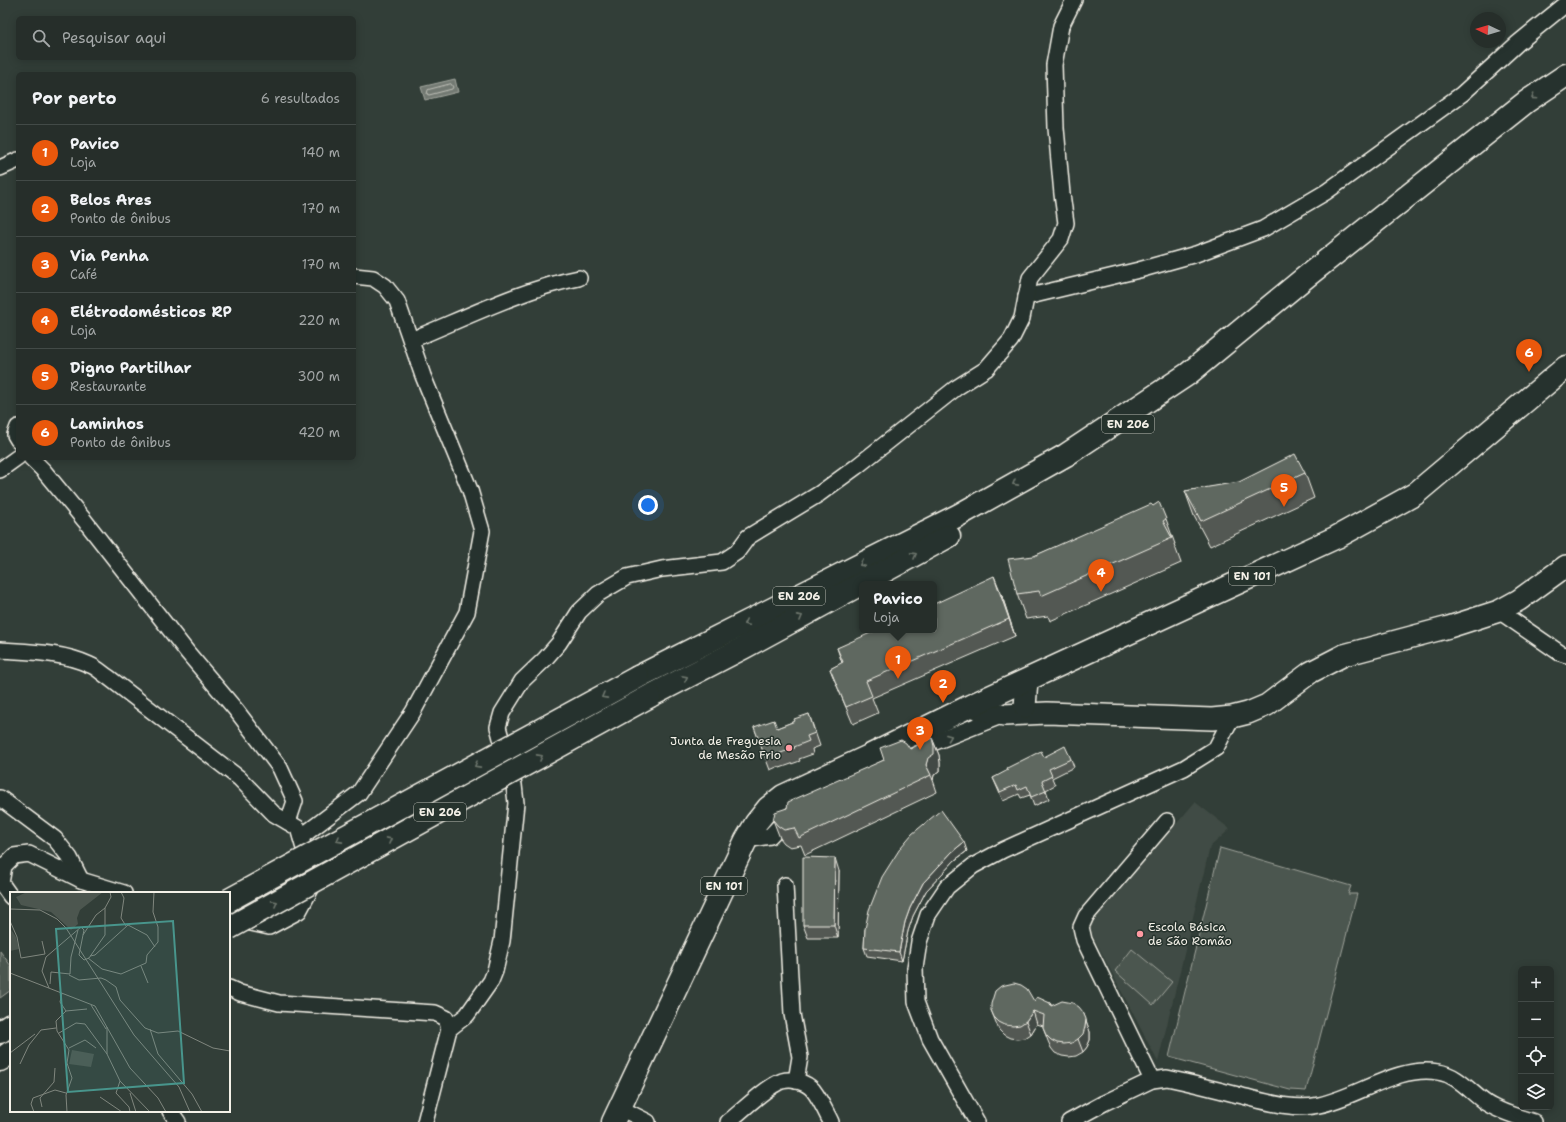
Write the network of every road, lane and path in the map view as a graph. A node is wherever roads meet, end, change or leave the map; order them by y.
1 (1074, 0) edge
2 (1566, 4) edge
3 (1566, 75) edge
4 (1566, 92) edge
5 (16, 161) edge
6 (0, 168) edge
7 (356, 276) edge
8 (579, 278) dead end
9 (1026, 297) junction
10 (411, 340) junction
11 (1566, 367) edge
12 (16, 458) edge
13 (33, 460) edge
14 (0, 470) edge
15 (1566, 566) edge
16 (866, 581) edge
17 (859, 585) edge
18 (1499, 610) junction
19 (0, 650) edge
20 (1566, 655) edge
21 (1027, 680) junction
22 (1007, 690) junction
23 (970, 706) junction
24 (1025, 707) junction
25 (1048, 713) junction
26 (1004, 715) junction
27 (1232, 717) junction
28 (907, 754) edge
29 (0, 798) edge
30 (803, 808) edge
31 (1168, 821) dead end
32 (288, 822) junction
33 (301, 837) junction
34 (746, 840) junction
35 (81, 880) junction
36 (785, 885) dead end
37 (121, 892) edge
38 (10, 896) edge
39 (230, 899) edge
40 (230, 918) edge
41 (230, 927) edge
42 (230, 988) edge
43 (10, 1025) edge
44 (449, 1029) junction
45 (0, 1032) edge
46 (10, 1053) edge
47 (0, 1060) edge
48 (1152, 1080) junction
49 (796, 1081) junction
50 (171, 1112) edge
51 (616, 1115) edge
52 (178, 1122) edge
53 (425, 1122) edge
54 (648, 1122) edge
55 (728, 1122) edge
56 (832, 1122) edge
57 (977, 1122) edge
58 (1069, 1122) edge
59 (1534, 1122) edge

1 - 9 street
2 - 9 street
3 -> 39 main road, EN 206, bridge
16 -> 4 main road, EN 206, bridge
5 - 6 street
7 - 10 street
8 - 10 street
9 - 44 street
10 - 33 street
11 - 21 main road, EN 101
12 - 14 street
13 - 32 street
15 - 18 street
41 -> 17 main road, EN 206, bridge
18 - 20 street
18 - 27 street
19 - 32 street
21 - 22 main road, EN 101
21 - 24 street
22 - 23 main road, EN 101
22 - 24 street
23 - 26 street
23 - 34 main road, EN 101
24 - 25 street
24 - 26 street
25 - 26 street
25 - 27 street
28 -> 26 street
27 - 57 street
29 - 35 street
30 - 34 street
31 - 48 street
32 - 33 street
33 - 40 street
34 - 51 main road, EN 101
35 - 37 street
35 - 38 street
36 - 49 street
42 - 44 street
43 - 45 main road
44 - 53 street
46 - 47 main road
48 - 58 street
48 - 59 street
49 - 55 street
49 - 56 street
50 - 52 street
51 - 54 street

